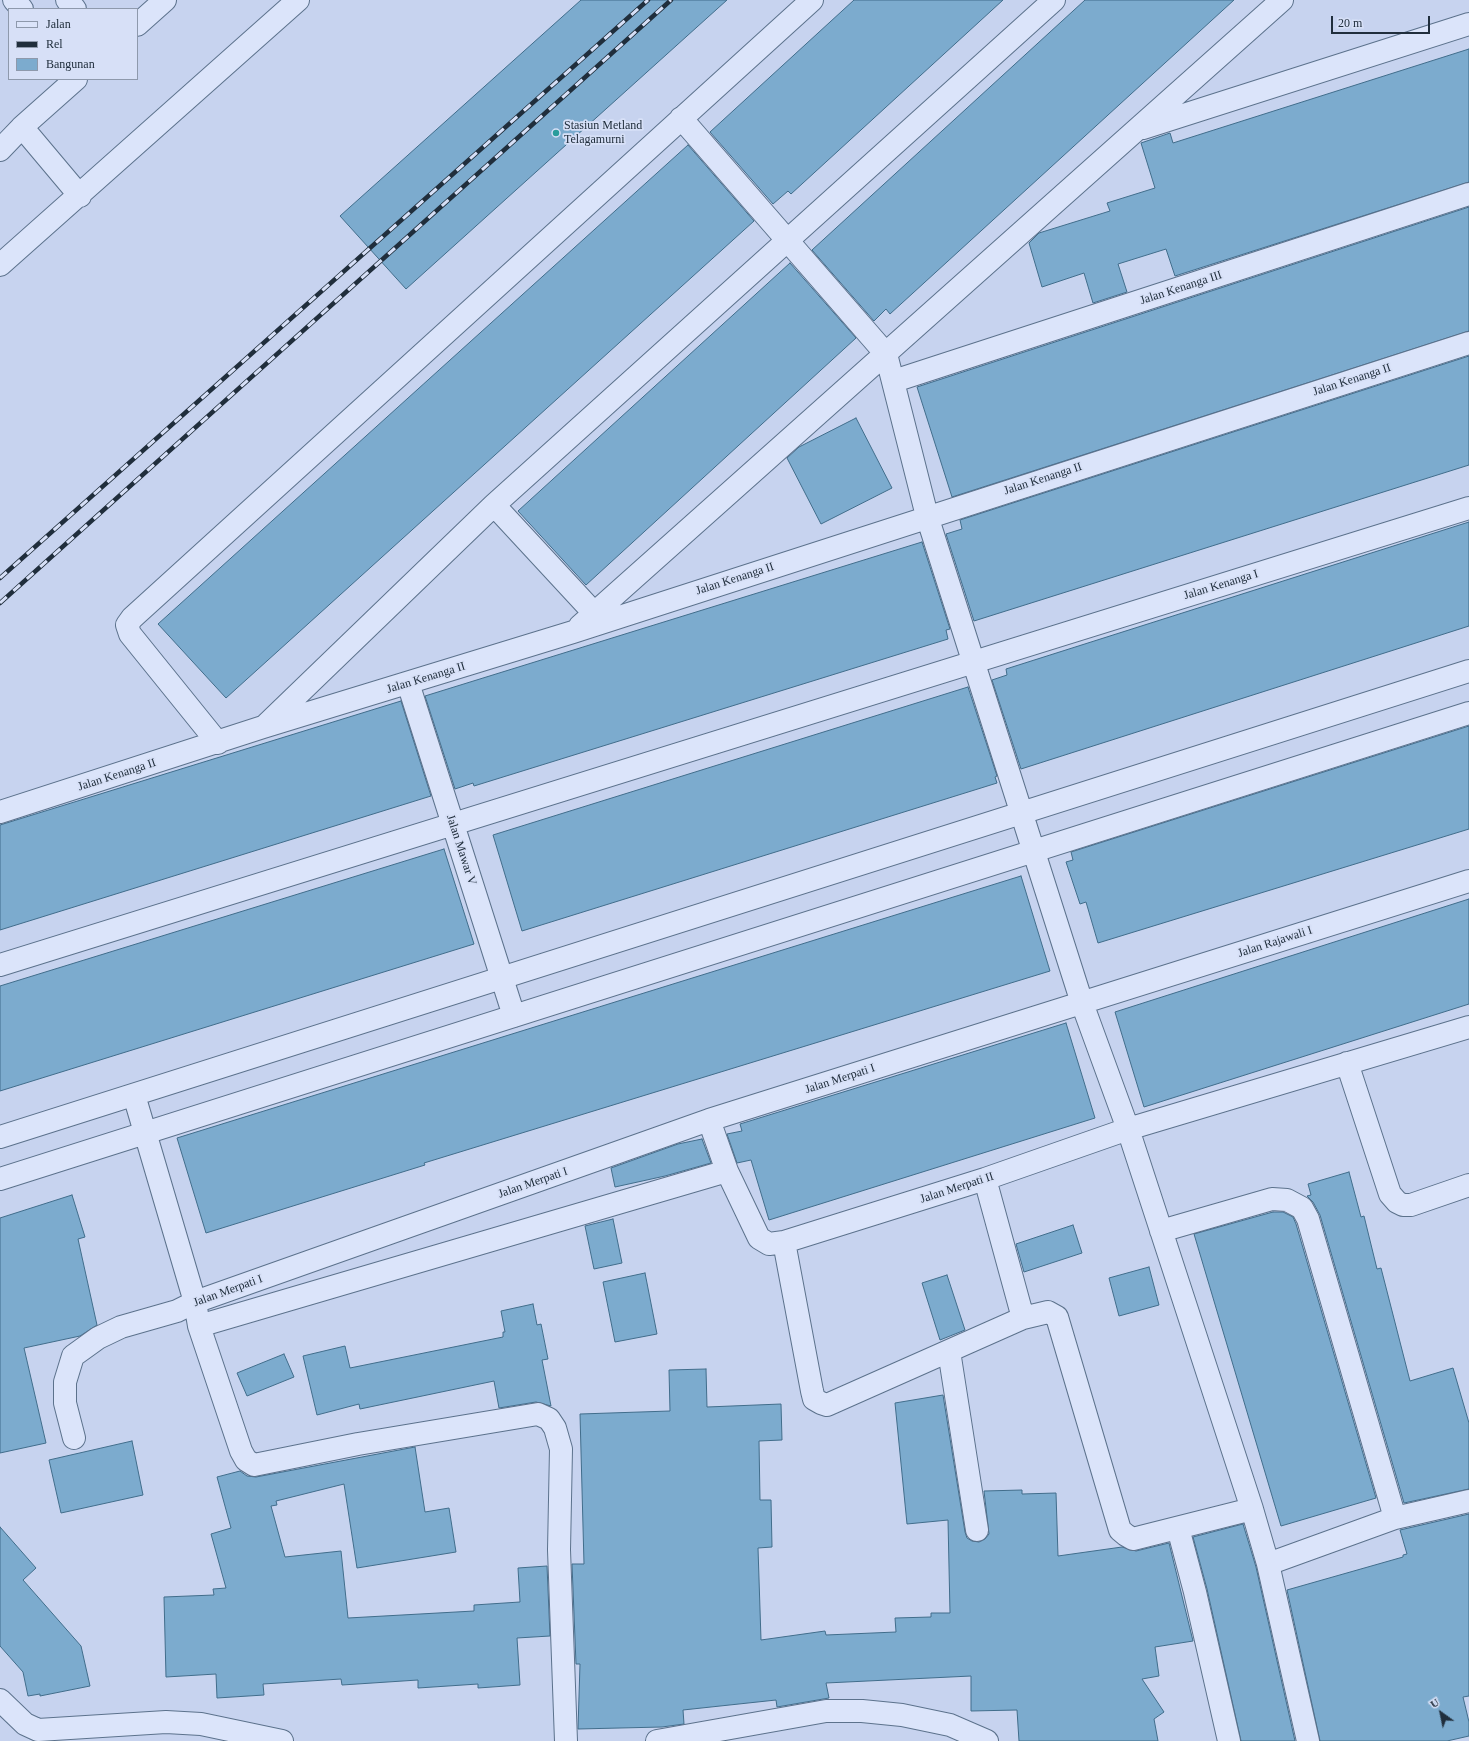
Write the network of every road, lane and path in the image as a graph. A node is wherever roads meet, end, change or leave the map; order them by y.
1 (14, 0) edge
2 (67, 0) edge
3 (165, 0) edge
4 (298, 0) edge
5 (812, 0) edge
6 (1054, 0) edge
7 (1282, 0) edge
8 (21, 8) edge
9 (74, 8) edge
10 (138, 24) edge
11 (1469, 24) edge
12 (75, 80) edge
13 (681, 118) junction
14 (22, 127) junction
15 (1136, 130) junction
16 (0, 150) edge
17 (1469, 194) edge
18 (80, 196) junction
19 (787, 241) junction
20 (0, 265) edge
21 (1469, 343) edge
22 (886, 354) junction
23 (894, 381) junction
24 (494, 505) junction
25 (1469, 508) edge
26 (927, 516) junction
27 (594, 613) junction
28 (574, 632) junction
29 (974, 662) junction
30 (1469, 671) edge
31 (408, 683) junction
32 (1469, 713) edge
33 (263, 727) junction
34 (218, 743) junction
35 (0, 812) edge
36 (1022, 813) junction
37 (453, 824) junction
38 (1034, 851) junction
39 (1469, 881) edge
40 (0, 965) edge
41 (502, 978) junction
42 (1082, 1003) junction
43 (514, 1016) junction
44 (1469, 1027) edge
45 (1347, 1063) junction
46 (134, 1095) junction
47 (709, 1120) junction
48 (1128, 1129) junction
49 (146, 1133) junction
50 (0, 1137) edge
51 (727, 1171) junction
52 (0, 1179) edge
53 (985, 1179) junction
54 (1469, 1186) edge
55 (1160, 1231) junction
56 (784, 1242) junction
57 (195, 1302) junction
58 (1023, 1318) junction
59 (199, 1326) junction
60 (949, 1351) junction
61 (74, 1438) dead end
62 (1469, 1501) edge
63 (1252, 1508) junction
64 (1395, 1518) junction
65 (1178, 1528) junction
66 (977, 1530) dead end
67 (1268, 1564) junction
68 (0, 1700) edge
69 (715, 1736) edge
70 (282, 1741) edge
71 (566, 1741) edge
72 (657, 1741) edge
73 (987, 1741) edge
74 (1229, 1741) edge
75 (1308, 1741) edge

1 - 8 street
2 - 9 street
3 - 10 street
4 - 18 street
5 - 13 street
6 - 19 street
7 - 15 street
11 - 15 street
12 - 14 street
13 - 19 street
13 - 34 street
14 - 16 street
14 - 18 street
15 - 22 street
17 - 23 street, Jalan Kenanga III
18 - 20 street
19 - 22 street
19 - 24 street
21 - 26 street, Jalan Kenanga II
22 - 23 street
22 - 27 street
23 - 26 street
24 - 27 street
24 - 33 street
25 - 29 street, Jalan Kenanga I
26 - 28 street, Jalan Kenanga II
26 - 29 street
27 - 28 street
28 - 31 street, Jalan Kenanga II
29 - 36 street
29 - 37 street, Jalan Kenanga I
30 - 36 street
31 - 33 street, Jalan Kenanga II
31 - 37 street, Jalan Mawar V
32 - 38 street
33 - 34 street, Jalan Kenanga II
34 - 35 street, Jalan Kenanga II
36 - 38 street
36 - 41 street
37 - 40 street, Jalan Kenanga I
37 - 41 street, Jalan Mawar V
38 - 42 street
38 - 43 street
39 - 42 street, Jalan Rajawali I
41 - 43 street, Jalan Mawar V
41 - 46 street
42 - 47 street, Jalan Merpati I
42 - 48 street
43 - 49 street
44 - 45 street, Jalan Merpati II
45 - 48 street, Jalan Merpati II
45 - 54 street
46 - 49 street
46 - 50 street
47 - 51 street, Jalan Merpati II
47 - 57 street, Jalan Merpati I
48 - 53 street, Jalan Merpati II
48 - 55 street
49 - 52 street
49 - 57 street
51 - 56 street, Jalan Merpati II
51 - 59 street
53 - 56 street, Jalan Merpati II
53 - 58 street
55 - 63 street
55 - 64 street
56 - 60 street
57 - 59 street
57 - 61 street, Jalan Merpati I
58 - 60 street
58 - 65 street
59 - 71 street
60 - 66 street
62 - 64 street
63 - 65 street
63 - 67 street
64 - 67 street
65 - 74 street
67 - 75 street
68 - 70 street
69 - 72 street
69 - 73 street

